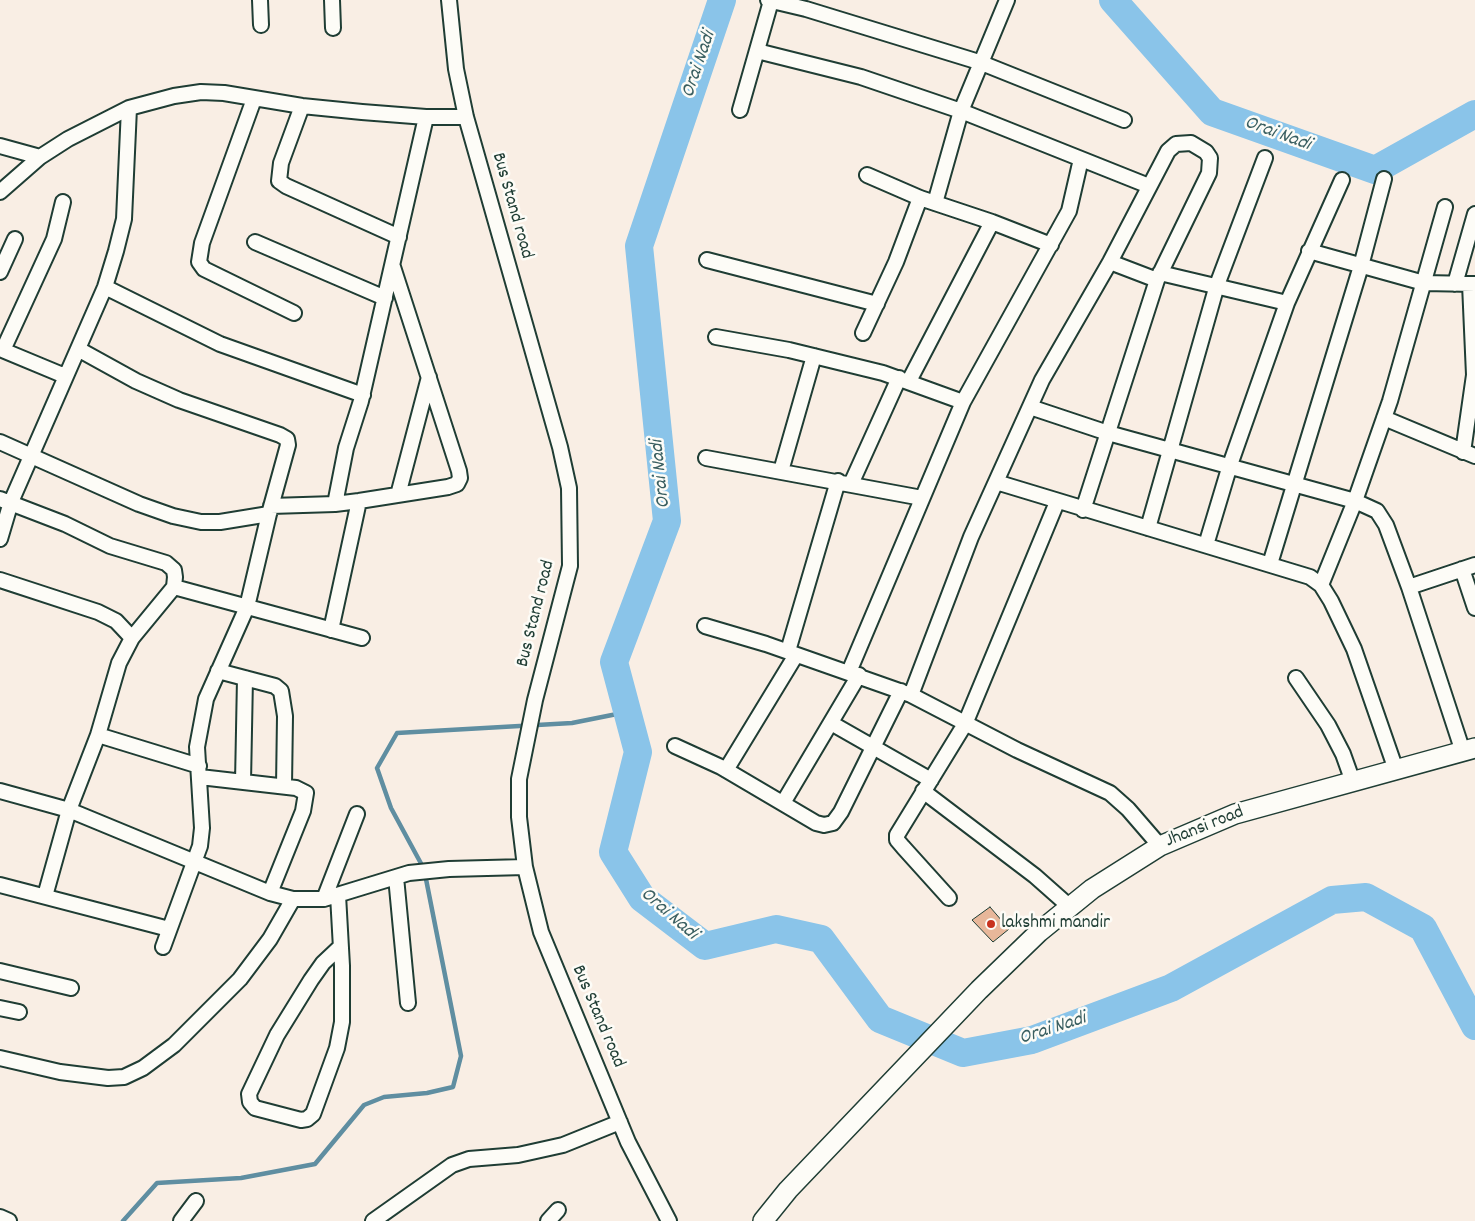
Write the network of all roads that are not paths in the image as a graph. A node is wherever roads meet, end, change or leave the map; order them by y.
1 (260, 0) edge
2 (332, 0) edge
3 (449, 0) edge
4 (770, 0) edge
5 (1007, 0) edge
6 (261, 25) dead end
7 (333, 28) dead end
8 (757, 51) junction
9 (979, 62) junction
10 (254, 99) junction
11 (302, 106) junction
12 (129, 108) junction
13 (740, 110) dead end
14 (961, 110) junction
15 (466, 116) junction
16 (426, 117) junction
17 (1124, 120) dead end
18 (0, 146) edge
19 (40, 157) junction
20 (1265, 158) dead end
21 (1081, 159) junction
22 (867, 176) dead end
23 (1384, 179) dead end
24 (1342, 180) dead end
25 (1149, 186) junction
26 (0, 192) edge
27 (920, 198) junction
28 (63, 202) dead end
29 (936, 202) junction
30 (1444, 206) dead end
31 (1475, 214) edge
32 (992, 222) junction
33 (399, 237) junction
34 (15, 239) dead end
35 (255, 242) dead end
36 (1051, 246) junction
37 (1309, 251) junction
38 (707, 260) dead end
39 (1110, 262) junction
40 (393, 266) junction
41 (1361, 266) junction
42 (0, 272) edge
43 (1159, 277) junction
44 (1424, 283) junction
45 (1455, 284) junction
46 (1472, 284) edge
47 (1217, 286) junction
48 (105, 287) junction
49 (385, 298) junction
50 (1288, 303) junction
51 (877, 304) junction
52 (294, 313) dead end
53 (863, 333) dead end
54 (716, 337) dead end
55 (2, 349) edge
56 (78, 349) junction
57 (814, 356) junction
58 (64, 376) junction
59 (429, 377) junction
60 (904, 380) junction
61 (363, 395) junction
62 (1473, 401) edge
63 (963, 402) junction
64 (1030, 407) junction
65 (1384, 418) junction
66 (1108, 433) junction
67 (0, 442) edge
68 (1170, 449) junction
69 (1469, 454) edge
70 (32, 455) junction
71 (706, 458) dead end
72 (1230, 465) junction
73 (781, 471) junction
74 (845, 482) junction
75 (996, 482) junction
76 (1295, 484) junction
77 (398, 495) junction
78 (922, 498) junction
79 (6, 500) edge
80 (359, 501) junction
81 (1355, 501) junction
82 (1057, 502) junction
83 (335, 504) junction
84 (270, 510) junction
85 (1084, 510) junction
86 (1148, 528) junction
87 (0, 539) edge
88 (1206, 545) junction
89 (1270, 564) junction
90 (1469, 567) edge
91 (0, 580) edge
92 (1320, 585) junction
93 (174, 587) junction
94 (1409, 587) junction
95 (247, 607) junction
96 (1475, 608) edge
97 (706, 626) dead end
98 (331, 630) junction
99 (132, 638) junction
100 (362, 638) dead end
101 (792, 653) junction
102 (218, 671) junction
103 (854, 674) junction
104 (245, 678) junction
105 (1296, 678) dead end
106 (906, 693) junction
107 (831, 723) junction
108 (966, 724) junction
109 (98, 735) junction
110 (675, 746) dead end
111 (873, 748) junction
112 (1469, 750) edge
113 (726, 770) junction
114 (1396, 770) junction
115 (199, 772) junction
116 (243, 782) junction
117 (1353, 782) junction
118 (284, 786) junction
119 (927, 786) junction
120 (0, 791) edge
121 (783, 803) junction
122 (70, 810) junction
123 (356, 814) dead end
124 (1160, 846) junction
125 (195, 862) junction
126 (525, 867) junction
127 (403, 875) junction
128 (0, 885) edge
129 (270, 893) junction
130 (338, 895) junction
131 (45, 896) junction
132 (949, 898) dead end
133 (294, 899) junction
134 (324, 900) junction
135 (1070, 907) junction
136 (169, 928) junction
137 (163, 947) dead end
138 (340, 947) junction
139 (0, 971) edge
140 (71, 988) dead end
141 (408, 1003) dead end
142 (0, 1008) edge
143 (19, 1012) dead end
144 (0, 1058) edge
145 (620, 1122) junction
146 (196, 1201) dead end
147 (558, 1210) dead end
148 (182, 1221) edge
149 (373, 1221) edge
150 (548, 1221) edge
151 (669, 1221) edge
152 (763, 1221) edge

1 - 6 street
2 - 7 street
3 - 15 street, Bus Stand road
4 - 8 street
4 - 9 street
5 - 9 street
8 - 13 street
8 - 14 street
9 - 14 street
9 - 17 street
10 - 11 street
10 - 12 street
10 - 52 street
11 - 16 street
11 - 33 street
12 - 19 street
12 - 48 street
14 - 21 street
14 - 29 street
15 - 16 street
15 - 126 street, Bus Stand road
16 - 33 street
18 - 19 street
19 - 26 street
20 - 47 street
21 - 25 street
21 - 36 street
22 - 27 street
23 - 41 street
24 - 37 street
25 - 39 street
25 - 43 street
27 - 29 street
27 - 51 street
28 - 55 street
29 - 32 street
30 - 44 street
31 - 45 street
32 - 36 street
32 - 60 street
33 - 40 street
34 - 42 street
35 - 49 street
36 - 63 street
37 - 41 street
37 - 50 street
38 - 51 street
39 - 43 street
39 - 64 street
40 - 49 street
40 - 59 street
41 - 44 street
41 - 76 street
43 - 47 street
43 - 66 street
44 - 45 street
44 - 65 street
45 - 46 street
46 - 62 street
47 - 50 street
47 - 68 street
48 - 56 street
48 - 61 street
49 - 61 street
50 - 72 street
51 - 53 street
54 - 57 street
55 - 58 street
56 - 58 street
56 - 84 street
57 - 60 street
57 - 73 street
58 - 70 street
59 - 77 street
59 - 77 street
60 - 63 street
60 - 74 street
61 - 83 street
62 - 69 street
63 - 78 street
64 - 66 street
64 - 75 street
65 - 69 street
65 - 81 street
66 - 68 street
66 - 85 street
67 - 70 street
68 - 72 street
68 - 86 street
70 - 79 street
70 - 84 street
71 - 73 street
72 - 76 street
72 - 88 street
73 - 74 street
74 - 78 street
74 - 101 street
75 - 82 street
75 - 106 street
76 - 81 street
76 - 89 street
77 - 80 street
78 - 103 street
79 - 87 street
79 - 93 street
80 - 83 street
80 - 98 street
81 - 92 street
81 - 94 street
82 - 85 street
82 - 108 street
83 - 84 street
84 - 95 street
85 - 86 street
86 - 88 street
88 - 89 street
89 - 92 street
90 - 94 street
90 - 96 street
91 - 99 street
92 - 114 street
93 - 95 street
93 - 99 street
94 - 112 street
95 - 98 street
95 - 102 street
97 - 101 street
98 - 100 street
99 - 109 street
101 - 103 street
101 - 113 street
102 - 104 street
102 - 115 street
103 - 106 street
103 - 107 street
104 - 116 street
104 - 118 street
105 - 117 street
106 - 108 street
106 - 111 street
107 - 111 street
107 - 121 street
108 - 119 street
108 - 124 street
109 - 115 street
109 - 122 street
110 - 113 street
111 - 119 street
111 - 121 street
112 - 114 street, Jhansi road
113 - 121 street
114 - 117 street, Jhansi road
115 - 116 street
115 - 125 street
116 - 118 street
117 - 124 street, Jhansi road
118 - 129 street
119 - 132 street
119 - 135 street
120 - 122 street
122 - 125 street
122 - 131 street
123 - 134 street
124 - 135 street, Jhansi road
125 - 129 street
125 - 136 street
126 - 127 street
126 - 145 street, Bus Stand road
127 - 130 street
127 - 141 street
128 - 131 street
129 - 133 street
130 - 134 street
130 - 138 street
131 - 136 street
133 - 134 street
133 - 144 street
135 - 152 street, Jhansi road
136 - 137 street
138 - 138 street
139 - 140 street
142 - 143 street
145 - 149 street
145 - 151 street, Bus Stand road
146 - 148 street
147 - 150 street

